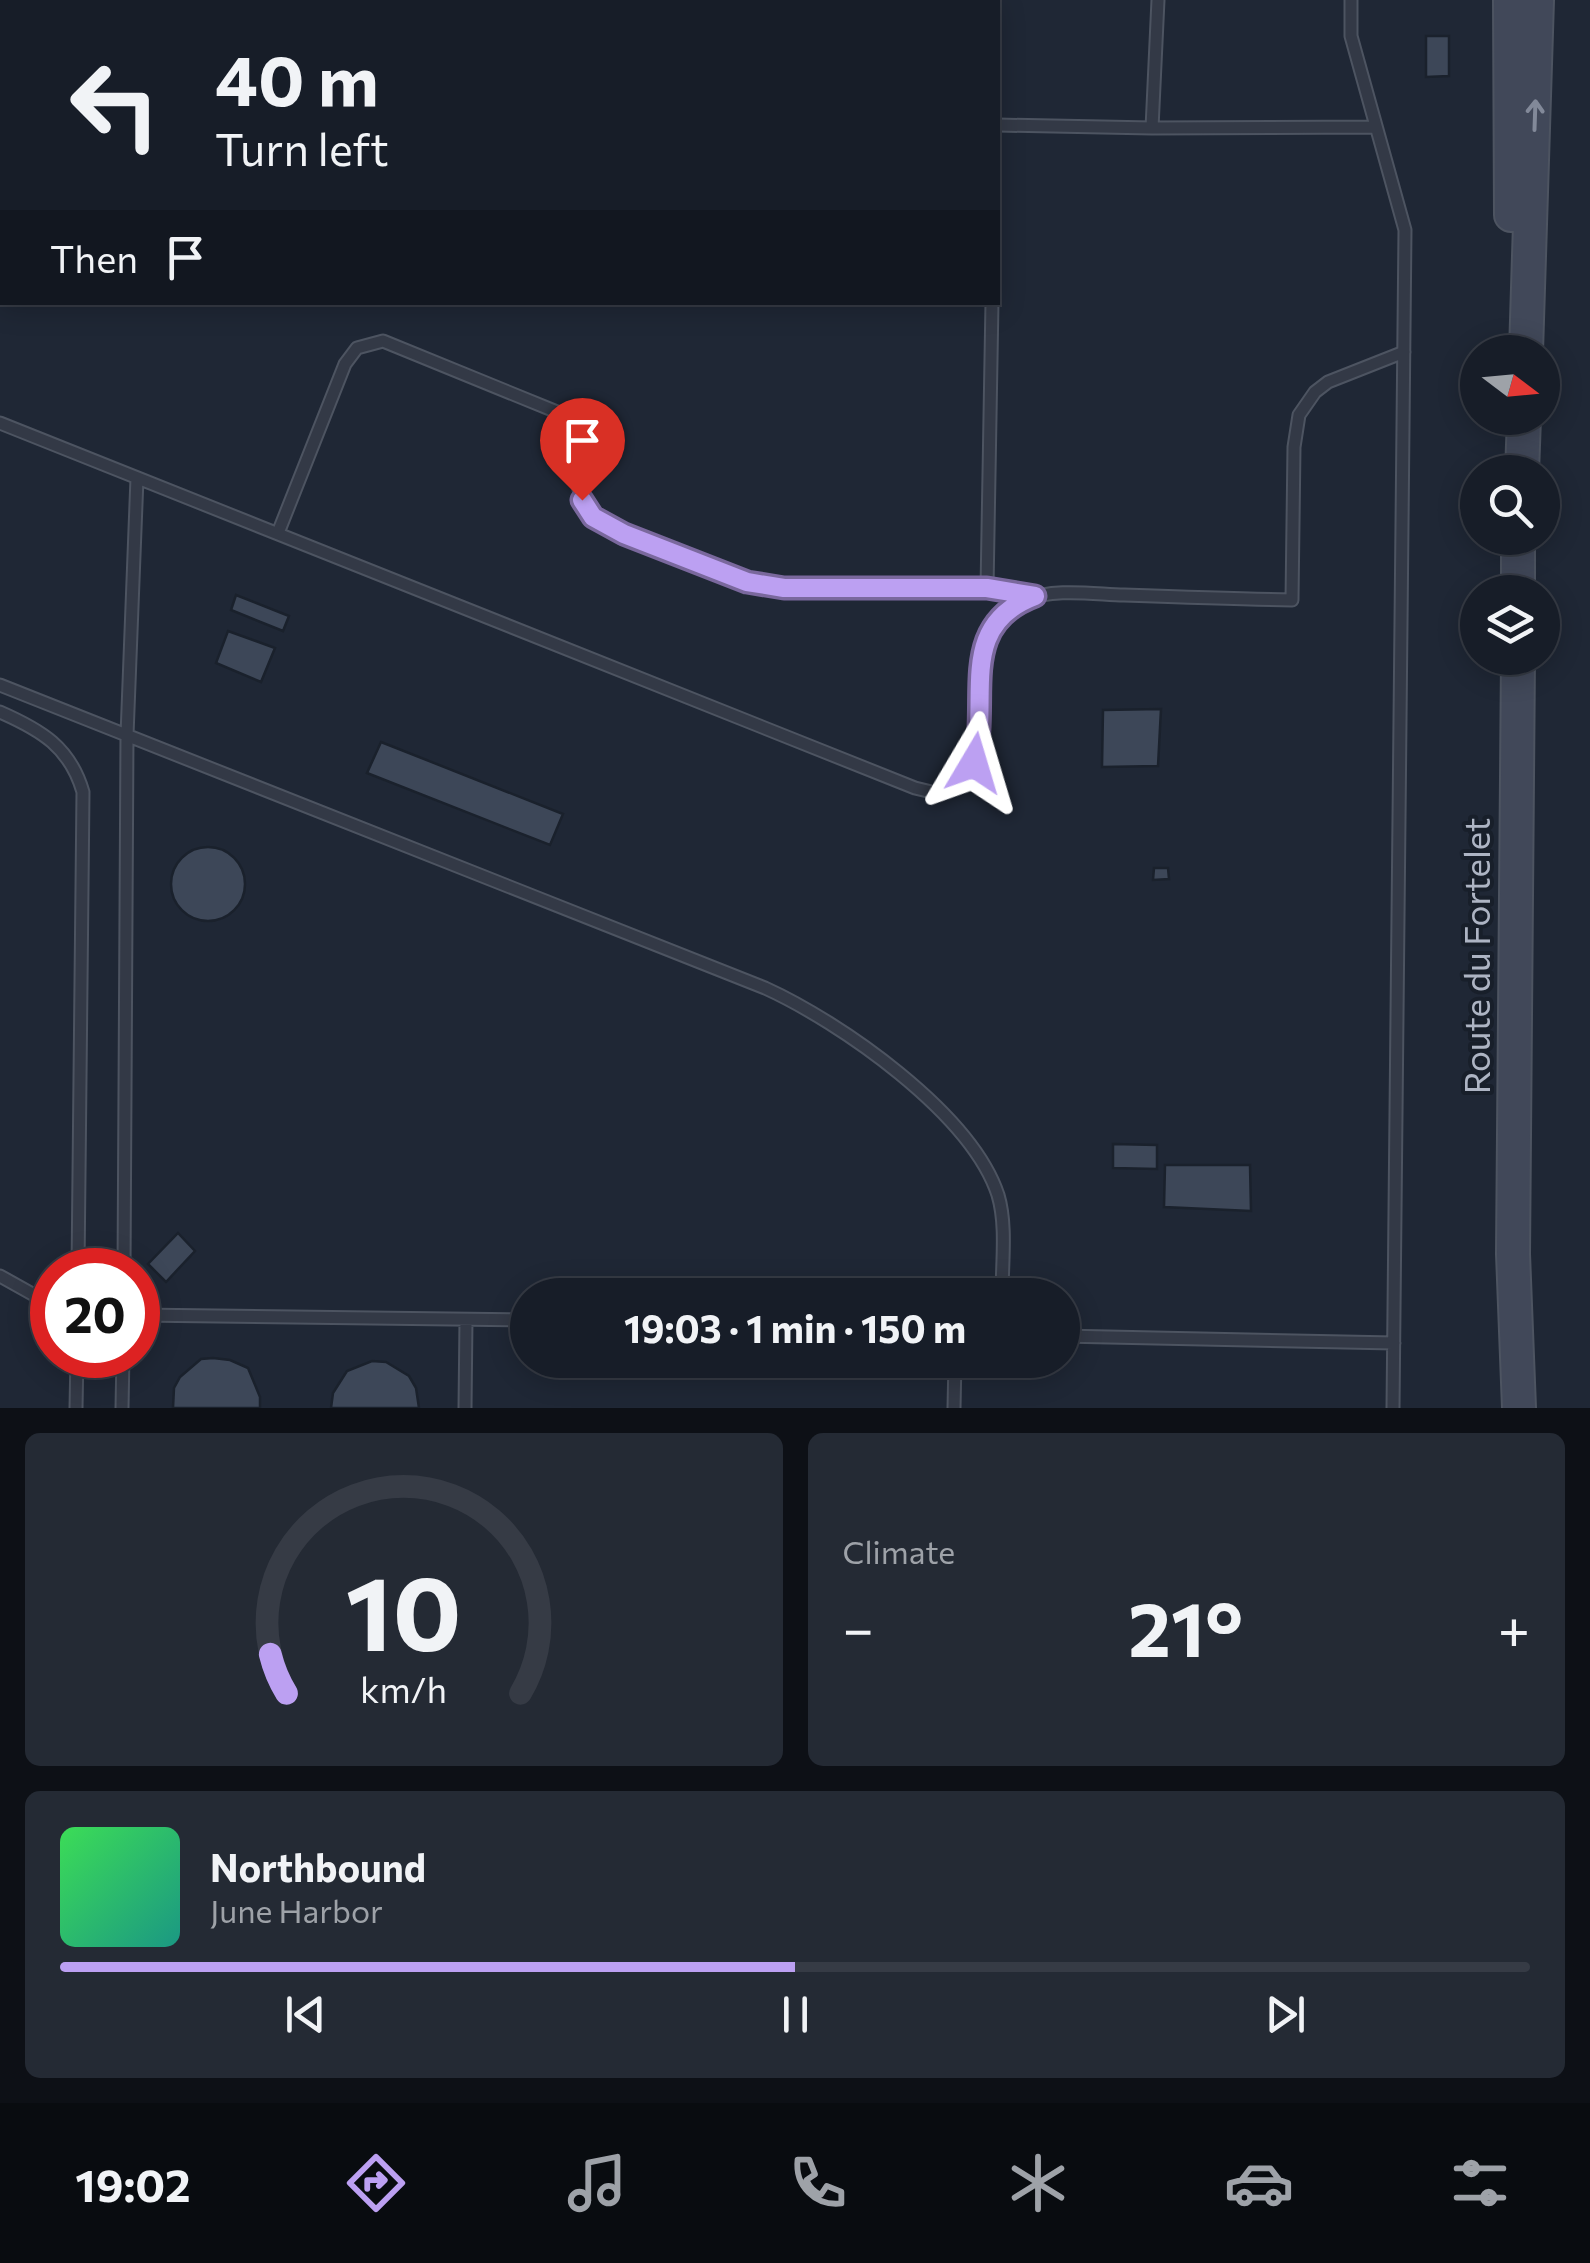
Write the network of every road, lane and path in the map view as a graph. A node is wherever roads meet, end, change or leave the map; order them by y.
1 (1158, 0) edge
2 (1351, 0) edge
3 (1510, 0) edge
4 (1538, 0) edge
5 (1000, 125) edge
6 (1376, 127) junction
7 (1152, 128) junction
8 (992, 305) edge
9 (1514, 335) edge
10 (1527, 335) edge
11 (1404, 352) junction
12 (0, 423) edge
13 (138, 478) junction
14 (278, 534) junction
15 (987, 588) junction
16 (1035, 596) junction
17 (1518, 675) edge
18 (0, 685) edge
19 (0, 712) edge
20 (128, 735) junction
21 (78, 1248) edge
22 (124, 1248) edge
23 (1512, 1254) junction
24 (0, 1276) edge
25 (1002, 1278) edge
26 (30, 1293) edge
27 (160, 1315) edge
28 (466, 1320) junction
29 (510, 1320) edge
30 (1080, 1336) edge
31 (1394, 1343) junction
32 (76, 1378) edge
33 (123, 1378) edge
34 (955, 1378) edge
35 (76, 1408) edge
36 (122, 1408) edge
37 (465, 1408) edge
38 (954, 1408) edge
39 (1393, 1408) edge
40 (1502, 1408) edge
41 (1518, 1408) edge

1 - 7 lane
2 - 6 lane
3 - 9 main road
10 -> 4 main road
5 - 7 lane
6 - 7 lane
6 - 11 lane
8 - 15 lane
11 - 16 lane
11 - 31 lane
12 - 13 lane
13 - 14 lane
13 - 20 lane
14 - 15 lane
14 - 16 lane
15 - 16 lane
17 - 23 main road, Route du Fortelet
18 - 20 lane
19 - 21 lane
20 - 22 lane
20 - 25 lane
23 - 40 main road, Route du Fortelet
23 - 41 main road, Route du Fortelet
24 - 26 lane
27 - 28 lane
28 - 29 lane
28 - 37 lane
30 - 31 lane
31 - 39 lane
32 - 35 lane
33 - 36 lane
34 - 38 lane

